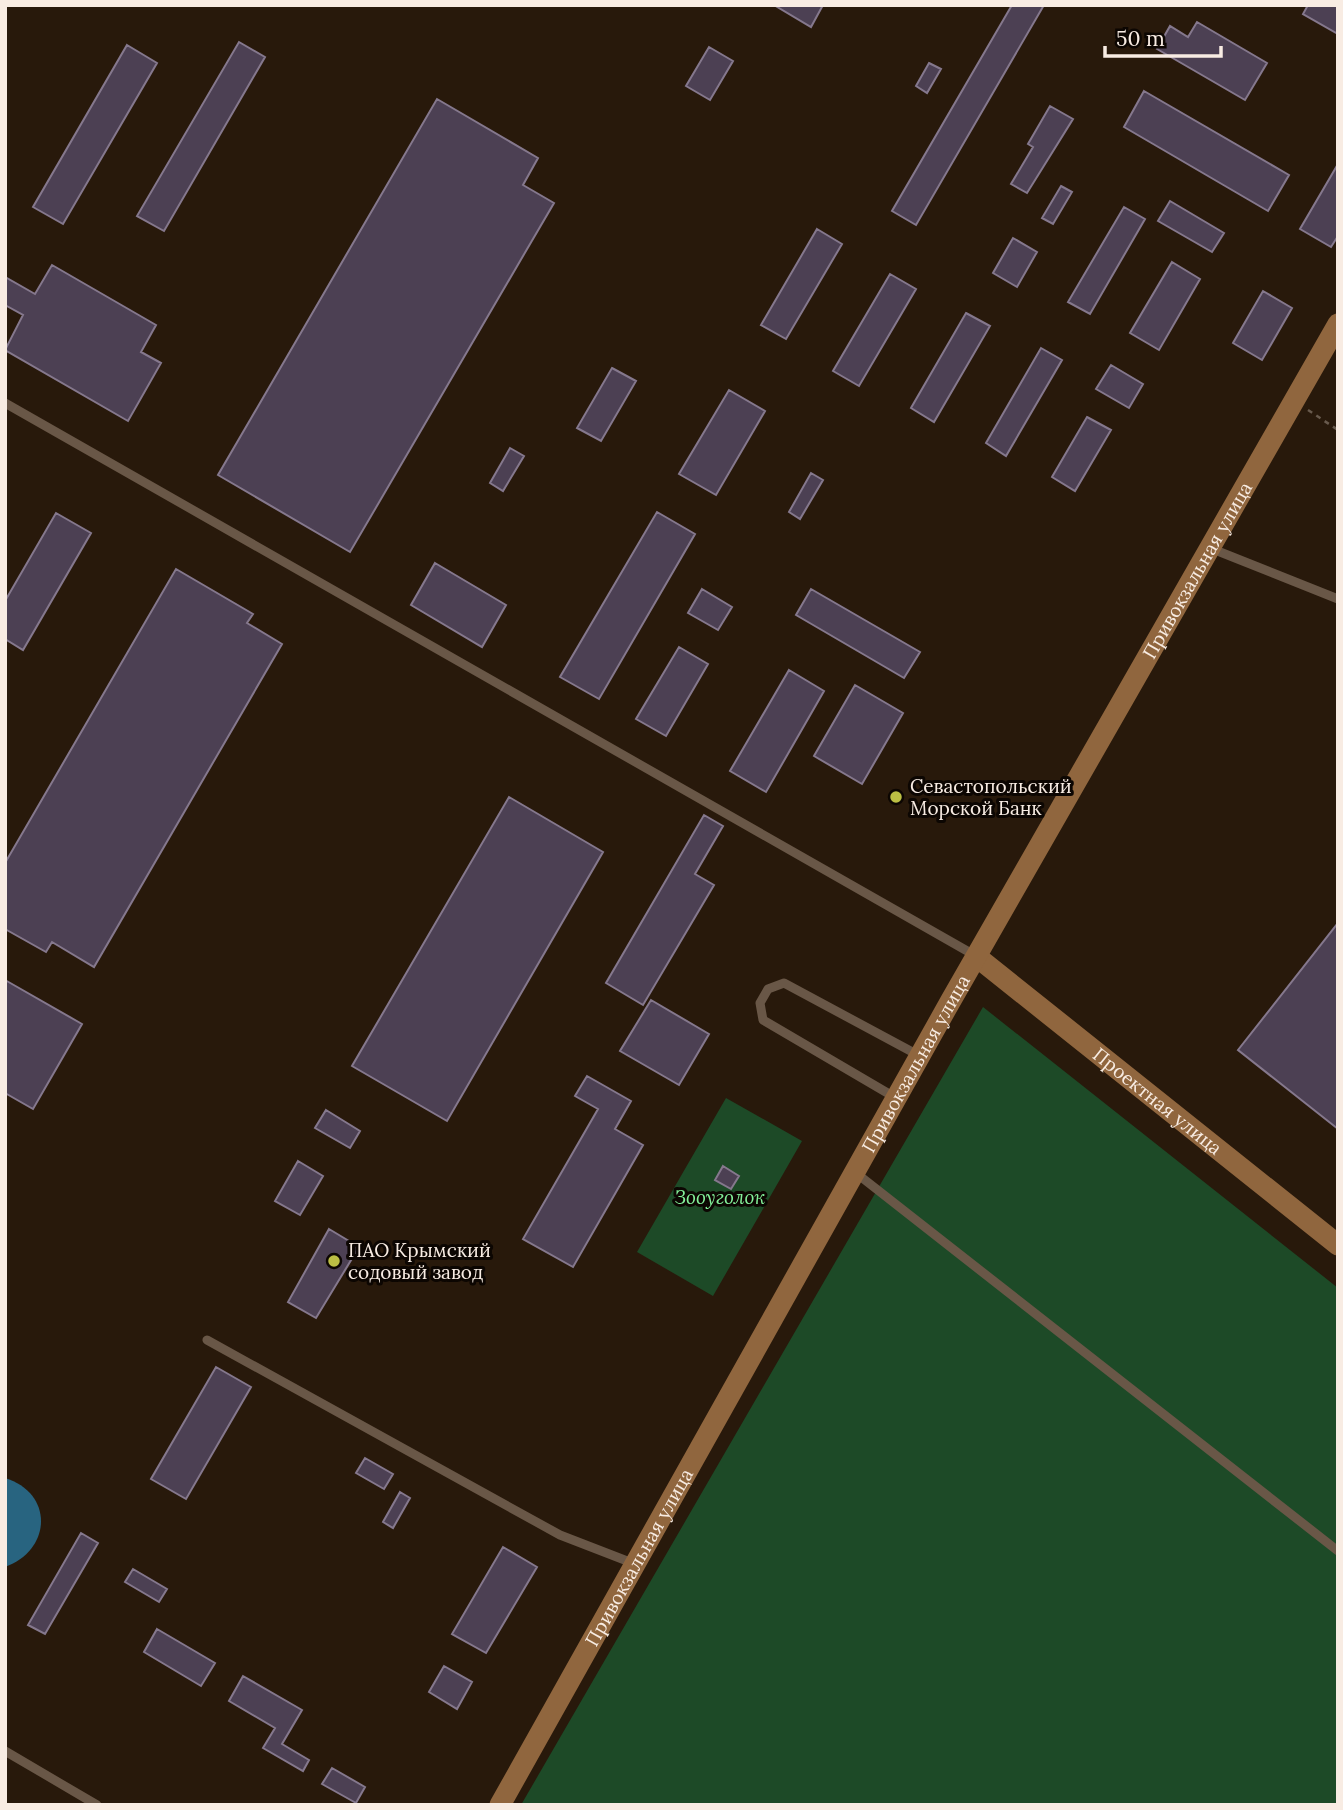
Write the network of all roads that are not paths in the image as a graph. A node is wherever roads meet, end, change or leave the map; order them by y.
1 (1338, 324) edge
2 (5, 403) edge
3 (1210, 548) junction
4 (1338, 599) edge
5 (977, 957) junction
6 (920, 1056) junction
7 (896, 1098) junction
8 (855, 1172) junction
9 (1338, 1245) edge
10 (207, 1340) dead end
11 (1338, 1551) edge
12 (635, 1564) junction
13 (5, 1751) edge
14 (97, 1805) edge
15 (499, 1805) edge

1 - 3 main road, Привокзальная улица
2 - 5 lane
3 - 4 lane
3 - 5 main road, Привокзальная улица
5 - 6 main road, Привокзальная улица
5 - 9 main road, Проектная улица
6 - 7 main road, Привокзальная улица
6 - 7 lane
7 - 8 main road, Привокзальная улица
8 - 11 lane
8 - 12 main road, Привокзальная улица
10 - 12 lane
12 - 15 main road, Привокзальная улица
13 - 14 lane

